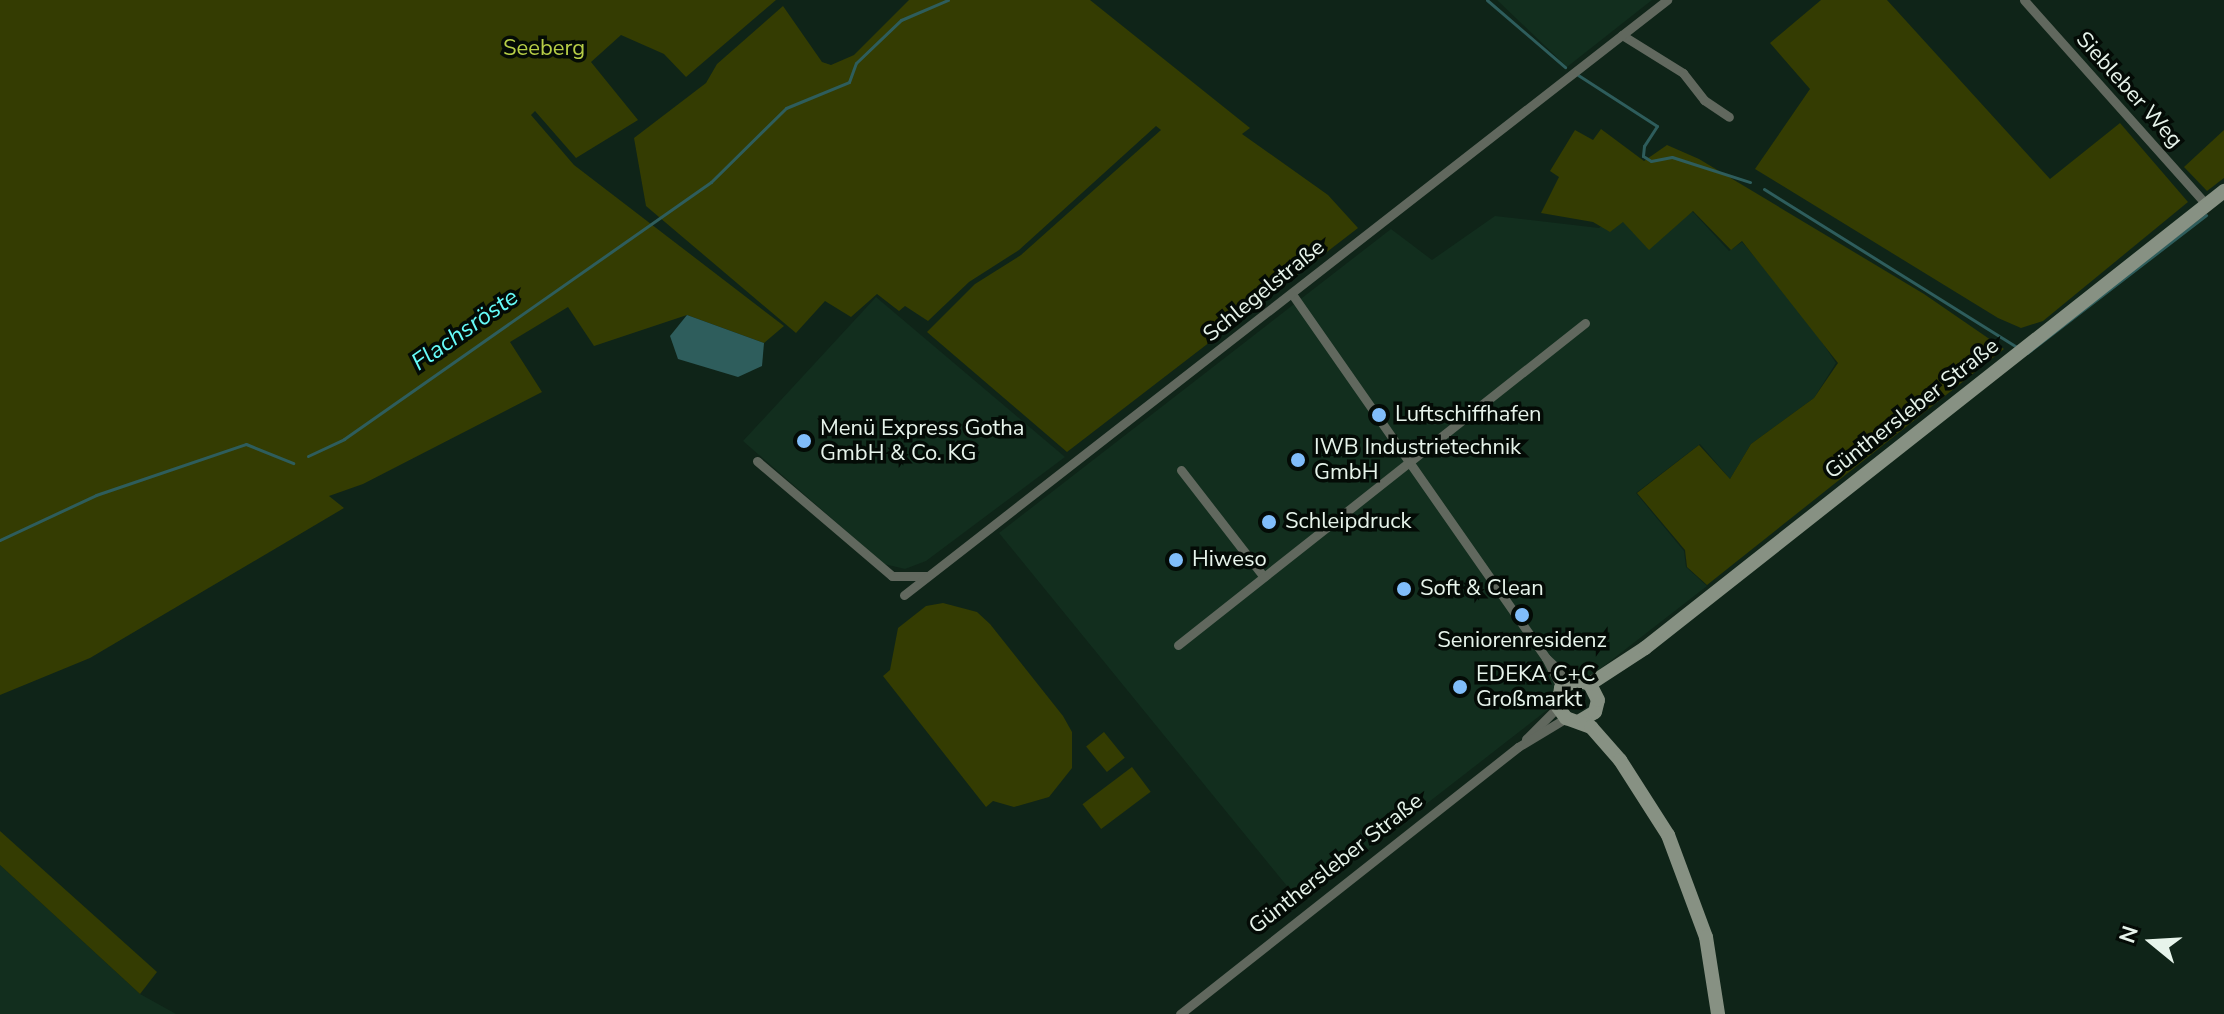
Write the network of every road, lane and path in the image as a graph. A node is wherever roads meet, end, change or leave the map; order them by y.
1 (1667, 0) edge
2 (2024, 0) edge
3 (1622, 35) junction
4 (1729, 117) dead end
5 (2224, 191) edge
6 (2206, 204) junction
7 (1292, 294) junction
8 (1585, 323) dead end
9 (757, 461) dead end
10 (1408, 463) junction
11 (1181, 470) dead end
12 (929, 576) junction
13 (1264, 577) junction
14 (904, 595) dead end
15 (1178, 645) dead end
16 (1566, 685) junction
17 (1594, 689) junction
18 (1595, 712) junction
19 (1568, 715) junction
20 (1620, 760) junction
21 (1180, 1014) edge
22 (1718, 1014) edge

1 - 3 street, Schlegelstraße
2 - 6 street, Siebleber Weg
3 - 4 street
3 - 7 street, Schlegelstraße
5 - 6 main road, Günthersleber Straße
6 - 17 main road, Günthersleber Straße
7 - 10 street
7 - 12 street, Schlegelstraße
8 - 10 street
9 - 12 street
10 - 13 street
10 - 16 street
11 - 13 street
12 - 14 street, Schlegelstraße
13 - 15 street
16 - 17 main road
16 - 19 main road
17 - 18 main road
18 - 19 main road
18 - 20 main road
19 - 20 main road
19 - 21 street, Günthersleber Straße
20 - 22 main road

